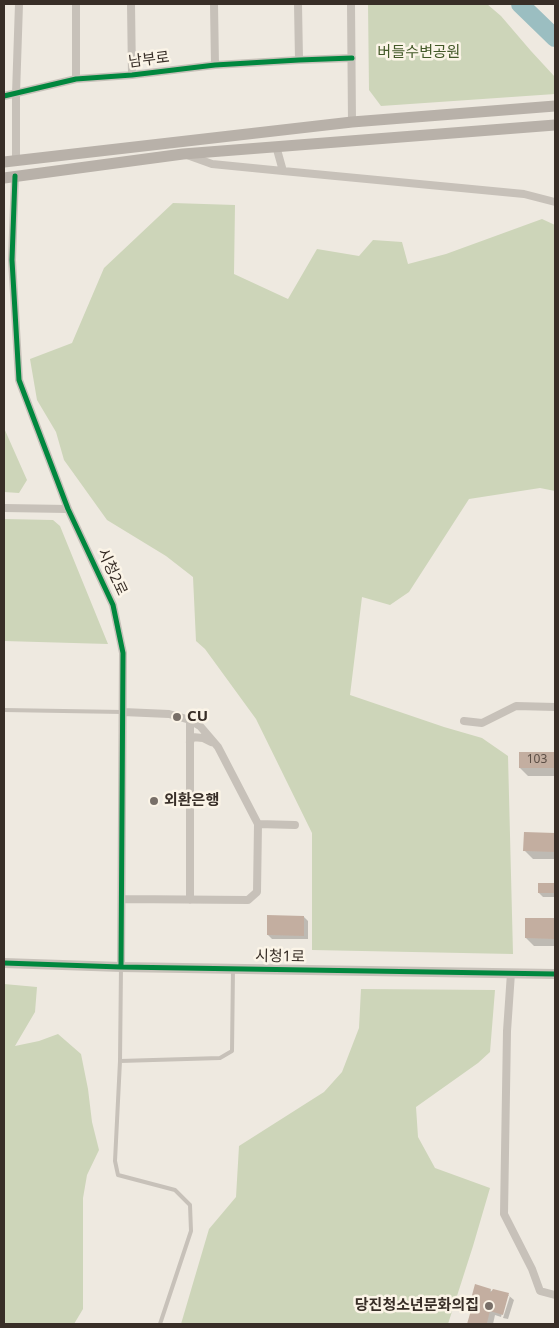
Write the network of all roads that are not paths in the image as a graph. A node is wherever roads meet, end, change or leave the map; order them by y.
1 (19, 4) edge
2 (76, 4) edge
3 (131, 4) edge
4 (214, 4) edge
5 (298, 4) edge
6 (351, 4) edge
7 (352, 58) junction
8 (299, 60) junction
9 (215, 64) junction
10 (132, 75) junction
11 (76, 79) junction
12 (16, 94) junction
13 (4, 96) edge
14 (555, 106) edge
15 (352, 122) junction
16 (555, 125) edge
17 (276, 146) junction
18 (183, 154) junction
19 (16, 160) junction
20 (4, 162) edge
21 (283, 171) junction
22 (9, 177) edge
23 (555, 202) edge
24 (8, 260) edge
25 (4, 508) edge
26 (68, 509) junction
27 (555, 707) edge
28 (4, 710) edge
29 (123, 712) junction
30 (190, 720) junction
31 (464, 720) dead end
32 (190, 742) junction
33 (218, 747) junction
34 (258, 824) junction
35 (295, 825) dead end
36 (122, 900) junction
37 (190, 900) junction
38 (4, 963) edge
39 (121, 968) junction
40 (233, 969) junction
41 (511, 973) junction
42 (555, 974) edge
43 (120, 1061) junction
44 (555, 1295) edge
45 (160, 1324) edge

1 - 12 street
2 - 11 street
3 - 10 street, 남부로
4 - 9 street
5 - 8 street
6 - 7 street
7 - 8 street, 남부로
7 - 15 street
8 - 9 street, 남부로
9 - 10 street, 남부로
10 - 11 street, 남부로
11 - 12 street, 남부로
12 - 13 street, 남부로
12 - 19 street
14 - 15 main road
15 - 19 main road
16 - 17 main road
17 - 18 main road
17 - 21 street
18 - 21 street
18 - 22 main road
19 - 20 main road
19 - 22 main road
21 - 23 street
22 - 24 street, 시청2로
24 - 26 street, 시청2로
25 - 26 street
26 - 29 street, 시청2로
27 - 31 street
28 - 29 lane
29 - 30 street
29 - 36 street, 시청2로
30 - 32 street
30 - 33 street
32 - 33 street
32 - 37 street
33 - 34 street
34 - 35 street
34 - 37 street
36 - 37 street
36 - 39 street, 시청2로
38 - 39 street, 시청1로
39 - 40 street, 시청1로
39 - 43 lane
40 - 41 street, 시청1로
40 - 43 lane
41 - 42 street, 시청1로
41 - 44 street
43 - 45 lane

